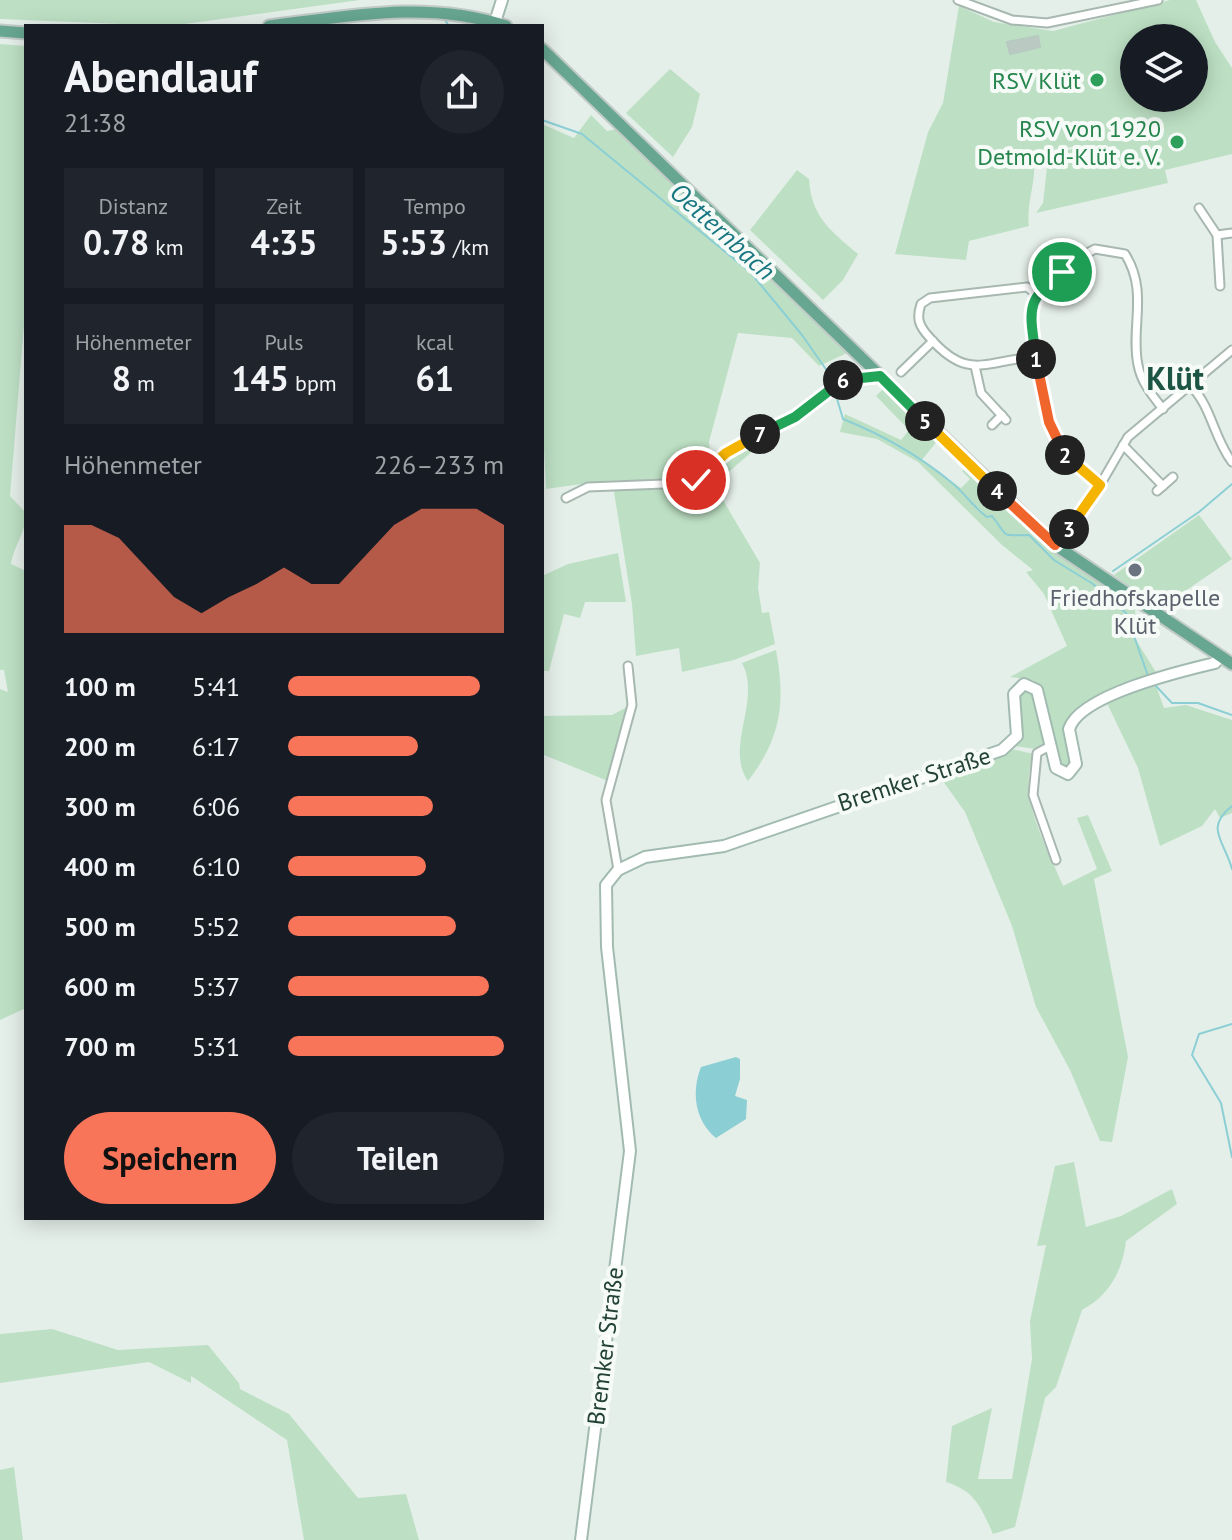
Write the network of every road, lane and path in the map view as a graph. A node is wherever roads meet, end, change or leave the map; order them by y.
1 (502, 0) edge
2 (958, 0) edge
3 (1158, 0) edge
4 (288, 24) edge
5 (501, 24) edge
6 (0, 31) edge
7 (24, 33) edge
8 (544, 51) edge
9 (1199, 208) dead end
10 (1232, 233) edge
11 (1217, 235) junction
12 (1220, 286) dead end
13 (1036, 294) junction
14 (933, 341) junction
15 (1232, 350) edge
16 (1036, 357) junction
17 (975, 366) junction
18 (901, 372) dead end
19 (880, 376) junction
20 (1189, 384) junction
21 (1163, 409) junction
22 (992, 425) dead end
23 (1123, 445) junction
24 (1232, 462) edge
25 (1173, 477) dead end
26 (1100, 485) junction
27 (566, 498) dead end
28 (1055, 545) junction
29 (1220, 656) junction
30 (1232, 664) edge
31 (628, 666) dead end
32 (1050, 746) junction
33 (1056, 860) dead end
34 (618, 870) junction
35 (581, 1540) edge

1 - 5 street
2 - 3 street
4 - 5 main road
6 - 7 main road
8 - 19 main road
9 - 11 street
10 - 11 street
11 - 12 street
13 - 14 street
13 - 16 street
13 - 21 street
14 - 17 street
14 - 18 street
15 - 20 street
16 - 17 street
16 - 26 street
17 - 22 street
19 - 27 street
19 - 28 main road
20 - 21 street
20 - 24 street
21 - 23 street
23 - 25 street
23 - 26 street
26 - 28 street
28 - 29 main road
29 - 30 main road
29 - 32 street, Bremker Straße
31 - 34 street, Bremker Straße
32 - 33 street
32 - 34 street, Bremker Straße
34 - 35 street, Bremker Straße

